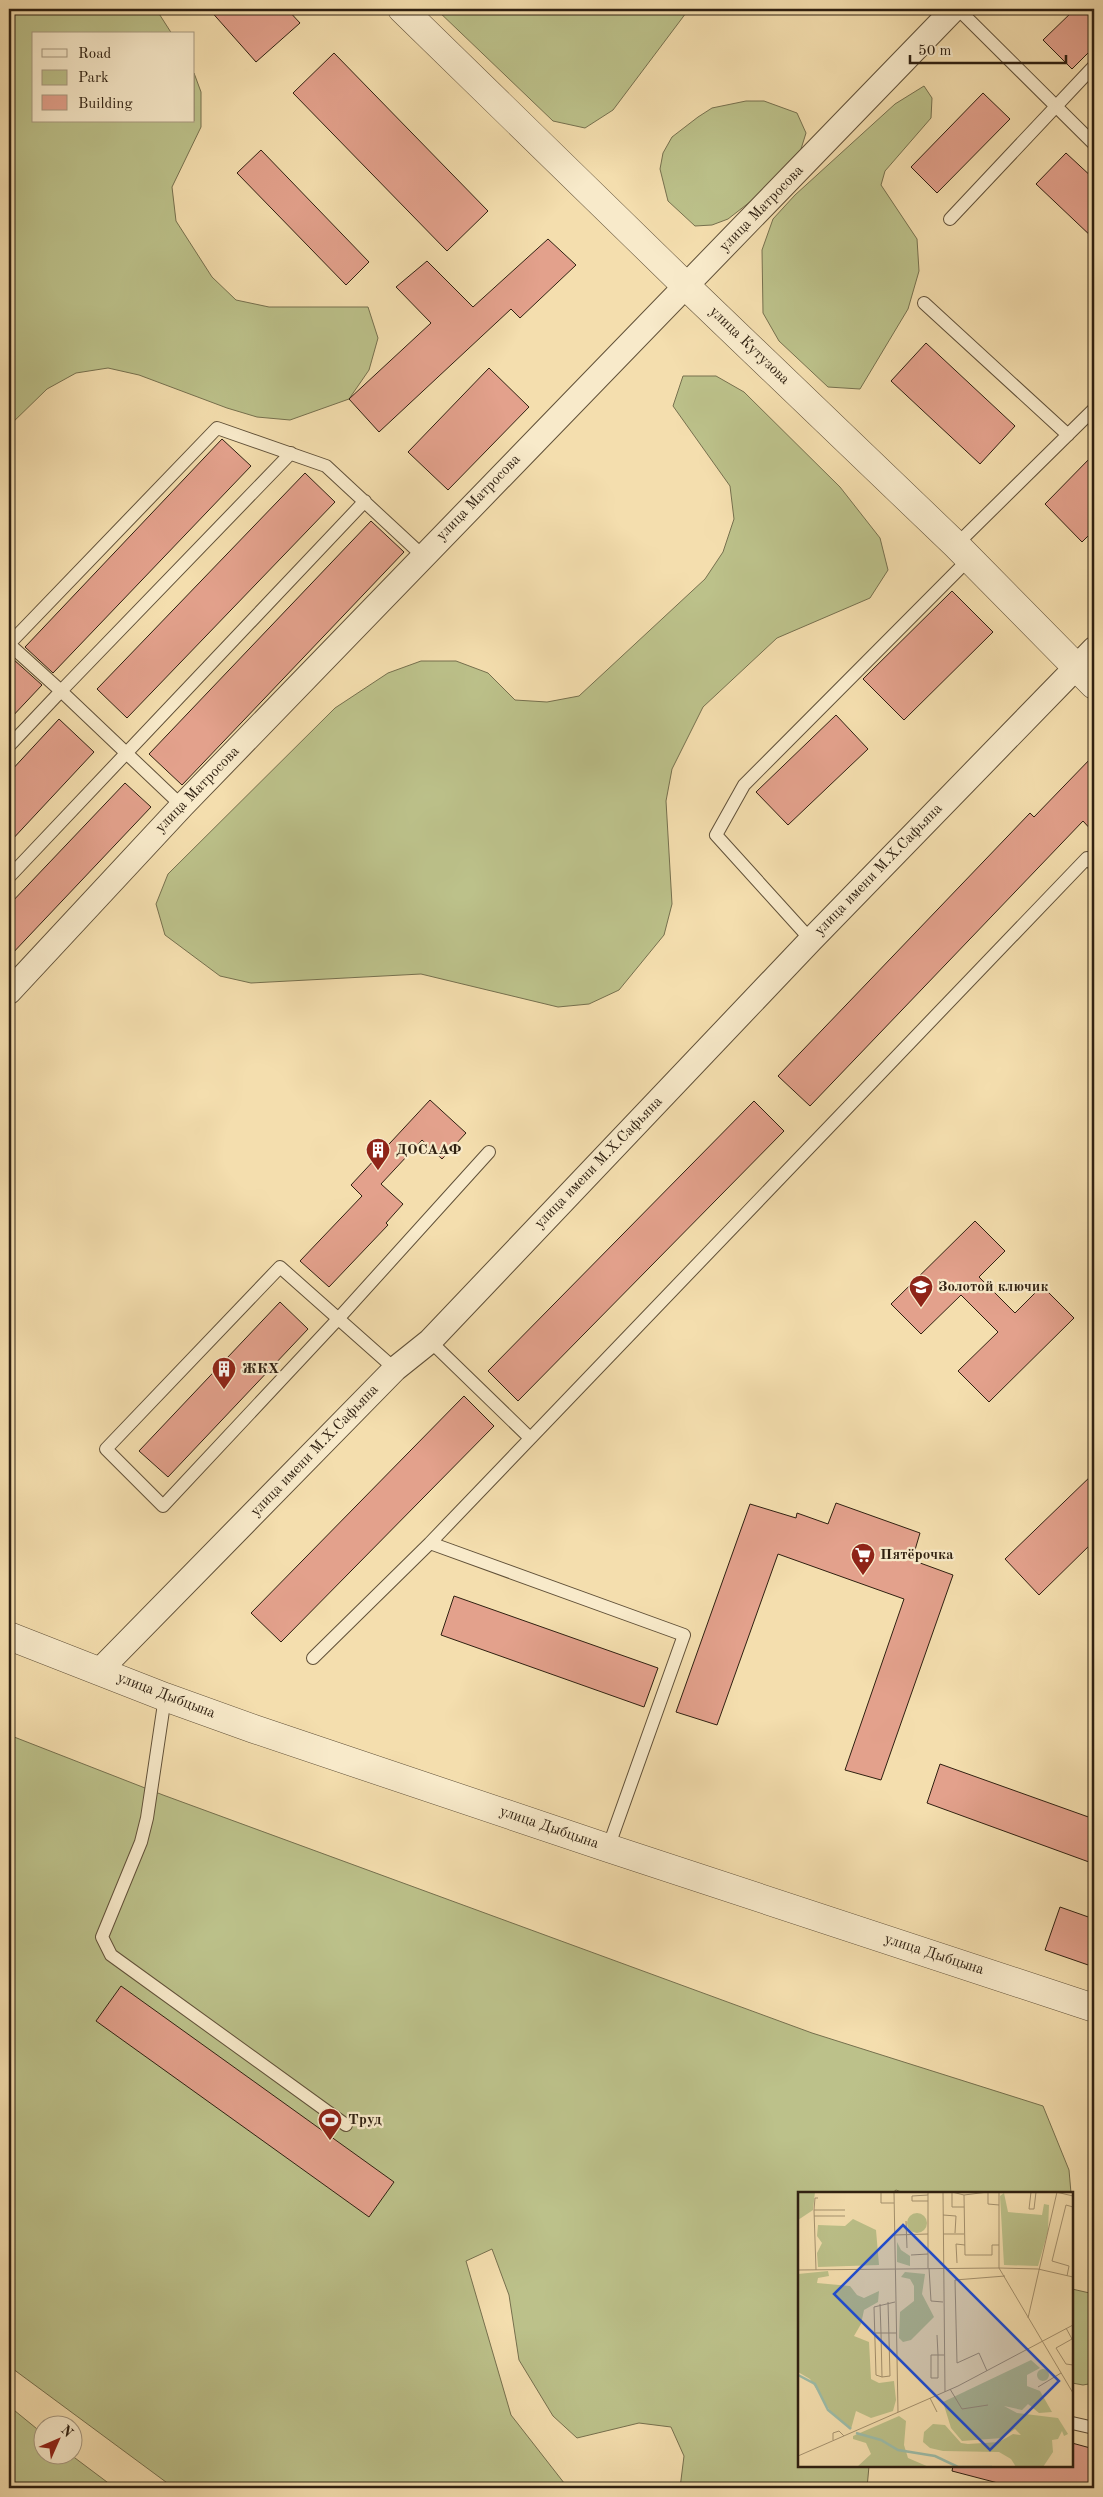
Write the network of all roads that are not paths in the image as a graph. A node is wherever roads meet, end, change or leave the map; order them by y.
1 (402, 9) edge
2 (954, 9) edge
3 (958, 9) edge
4 (1094, 66) edge
5 (1056, 106) junction
6 (1094, 144) edge
7 (950, 218) dead end
8 (686, 287) junction
9 (924, 302) dead end
10 (1094, 409) edge
11 (1068, 435) junction
12 (290, 453) junction
13 (365, 501) junction
14 (963, 552) junction
15 (423, 556) junction
16 (9, 644) edge
17 (1088, 667) edge
18 (61, 691) junction
19 (9, 746) edge
20 (126, 753) junction
21 (182, 806) junction
22 (1094, 865) edge
23 (9, 877) edge
24 (811, 940) junction
25 (9, 992) edge
26 (489, 1152) dead end
27 (338, 1319) junction
28 (430, 1341) junction
29 (395, 1369) junction
30 (530, 1438) junction
31 (430, 1543) junction
32 (9, 1636) edge
33 (313, 1658) dead end
34 (99, 1671) junction
35 (165, 1697) junction
36 (608, 1848) junction
37 (1094, 2008) edge
38 (346, 2125) dead end
39 (1073, 2423) edge
40 (1094, 2428) edge

1 - 8 street, улица Кутузова
2 - 8 street, улица Матросова
3 - 5 lane
4 - 5 lane
5 - 6 lane
5 - 7 lane
8 - 14 street, улица Кутузова
8 - 15 street, улица Матросова
9 - 11 lane
10 - 11 lane
11 - 14 lane
12 - 13 lane
12 - 16 lane
12 - 18 lane
13 - 15 lane
13 - 20 lane
14 - 17 street, улица Кутузова
14 - 24 lane
15 - 21 street, улица Матросова
16 - 18 lane
17 - 24 street, улица имени М.Х.Сафьяна
18 - 19 lane
18 - 20 lane
20 - 21 lane
20 - 23 lane
21 - 25 street, улица Матросова
22 - 30 lane
24 - 28 street, улица имени М.Х.Сафьяна
26 - 27 lane
27 - 27 lane
27 - 29 lane
28 - 29 street, улица имени М.Х.Сафьяна
28 - 30 lane
29 - 34 street, улица имени М.Х.Сафьяна
30 - 31 lane
31 - 33 lane
31 - 36 lane
32 - 34 street, улица Дыбцына
34 - 35 street, улица Дыбцына
35 - 36 street, улица Дыбцына
35 - 38 lane
36 - 37 street, улица Дыбцына
39 - 40 lane

